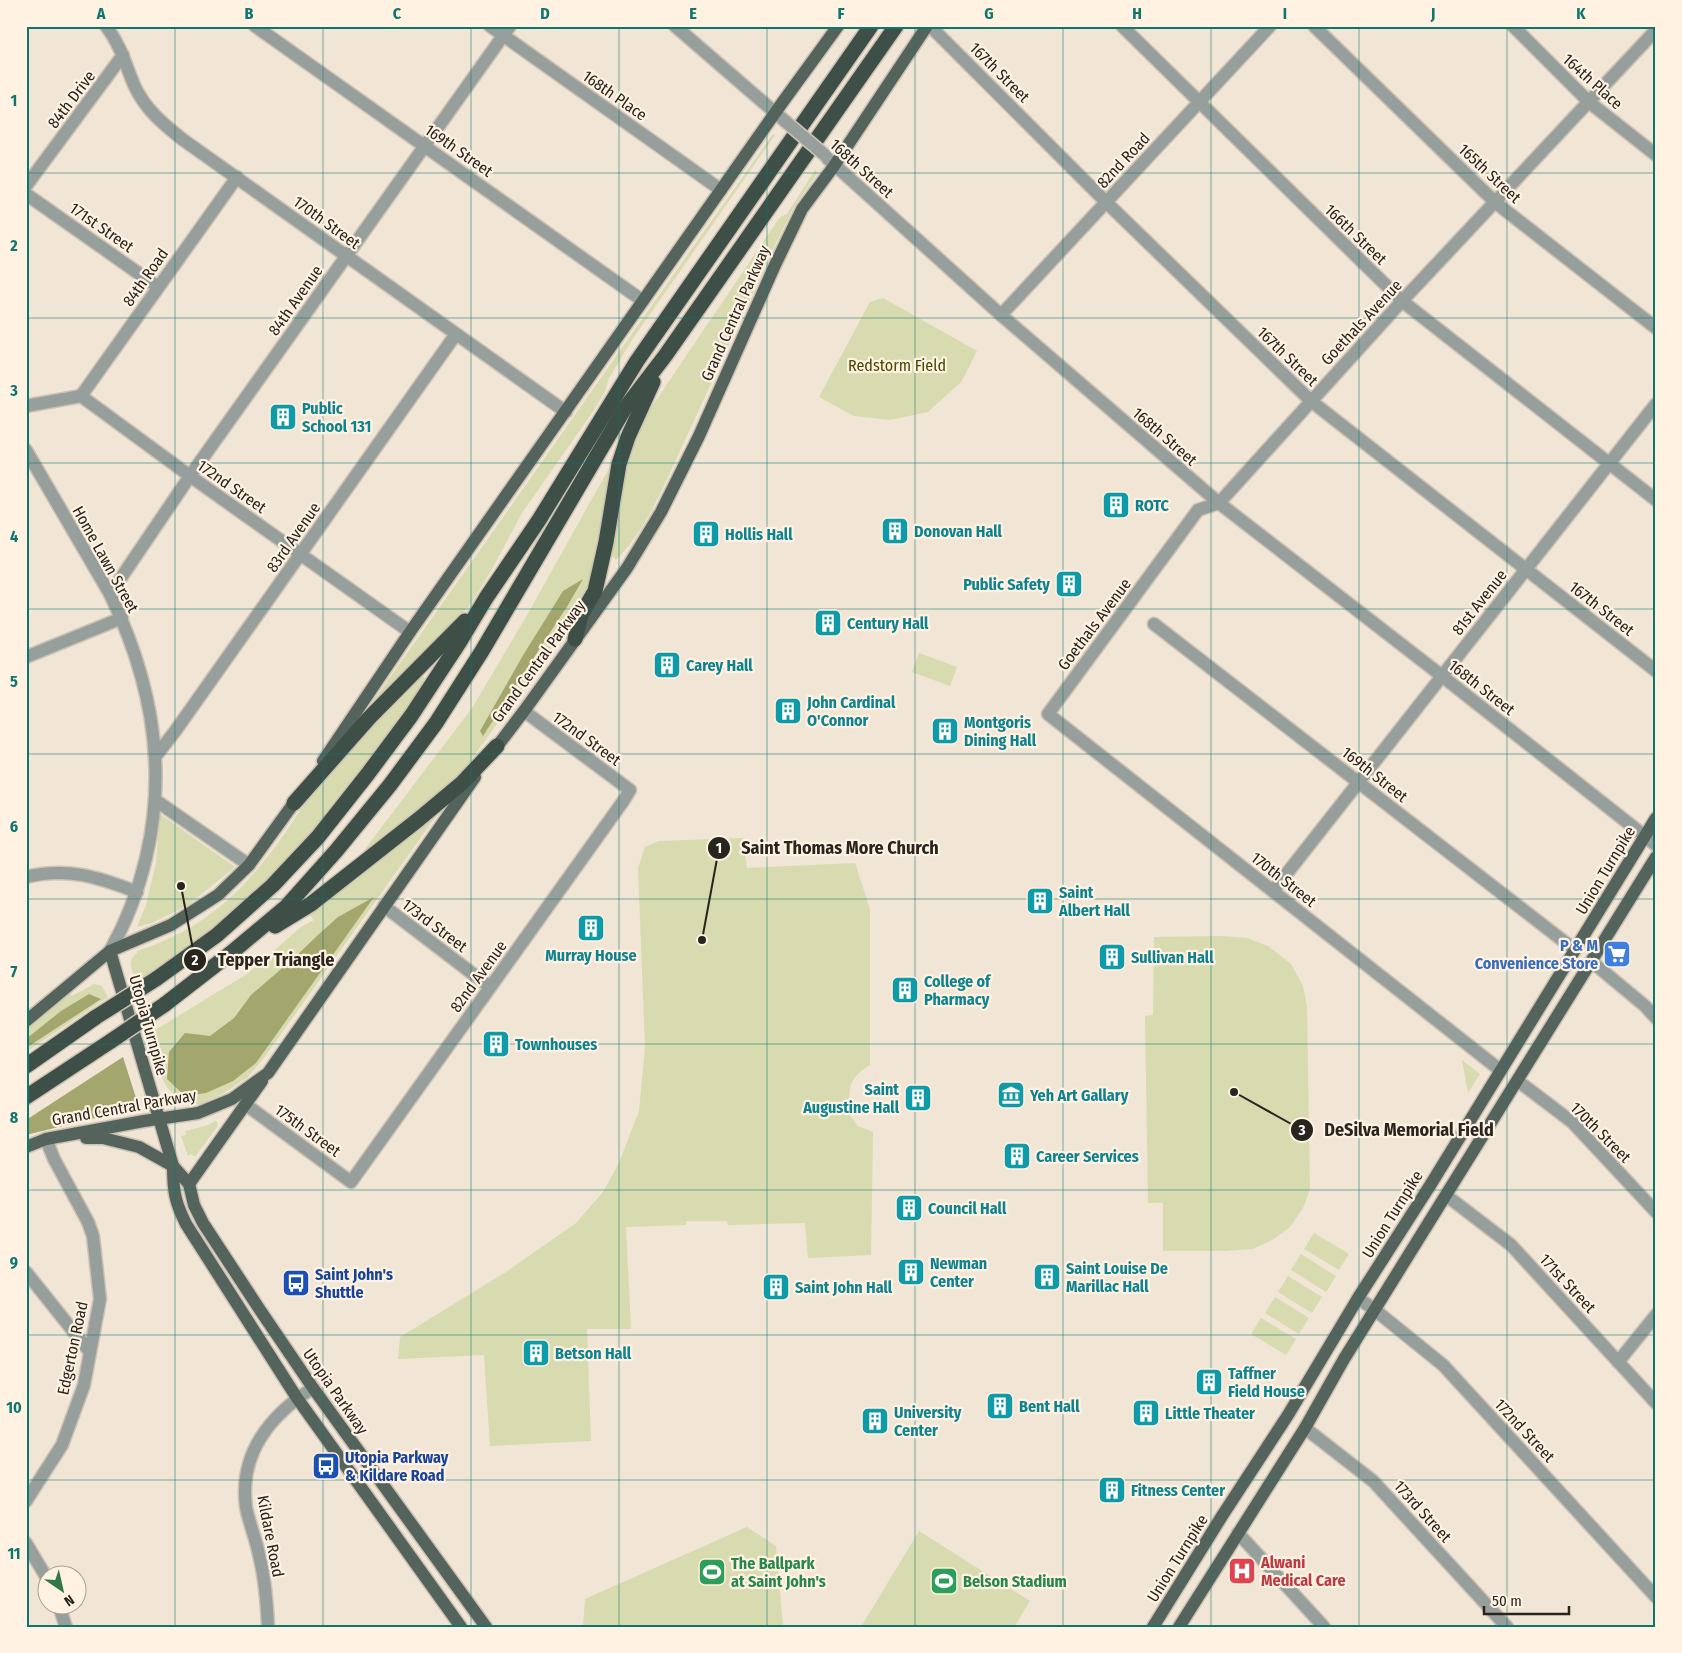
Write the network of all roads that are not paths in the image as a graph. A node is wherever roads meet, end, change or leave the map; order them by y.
1 (106, 26) edge
2 (255, 26) edge
3 (490, 26) edge
4 (675, 26) edge
5 (838, 26) edge
6 (871, 26) edge
7 (896, 26) edge
8 (929, 26) edge
9 (1122, 26) edge
10 (1270, 26) edge
11 (1314, 26) edge
12 (1513, 26) edge
13 (1656, 30) edge
14 (506, 31) edge
15 (124, 55) junction
16 (1589, 102) junction
17 (1199, 103) junction
18 (775, 114) junction
19 (424, 146) junction
20 (1656, 155) edge
21 (830, 161) junction
22 (237, 177) junction
23 (26, 186) edge
24 (721, 190) junction
25 (26, 194) edge
26 (1106, 202) junction
27 (1496, 203) junction
28 (346, 256) junction
29 (158, 287) junction
30 (643, 301) junction
31 (1402, 301) junction
32 (1001, 315) junction
33 (1656, 328) edge
34 (456, 334) junction
35 (665, 356) junction
36 (81, 396) junction
37 (1311, 402) junction
38 (1656, 404) edge
39 (26, 406) edge
40 (566, 412) junction
41 (27, 455) edge
42 (1609, 463) junction
43 (190, 476) junction
44 (1656, 500) edge
45 (1218, 503) junction
46 (300, 554) junction
47 (1525, 570) junction
48 (110, 594) junction
49 (486, 598) junction
50 (122, 618) junction
51 (1154, 624) dead end
52 (410, 632) junction
53 (575, 639) junction
54 (26, 657) edge
55 (1656, 671) edge
56 (1442, 676) junction
57 (524, 711) junction
58 (1048, 714) joint
59 (497, 746) junction
60 (155, 757) junction
61 (1359, 783) junction
62 (630, 790) joint
63 (155, 800) junction
64 (294, 803) junction
65 (1656, 818) edge
66 (1645, 836) junction
67 (1656, 845) edge
68 (1656, 857) edge
69 (249, 866) junction
70 (26, 877) edge
71 (1273, 891) junction
72 (137, 892) junction
73 (384, 906) junction
74 (1575, 950) junction
75 (110, 951) junction
76 (231, 953) junction
77 (1590, 961) junction
78 (490, 987) junction
79 (1656, 1018) edge
80 (26, 1022) edge
81 (26, 1066) edge
82 (1500, 1070) junction
83 (268, 1073) junction
84 (1518, 1081) junction
85 (26, 1097) edge
86 (245, 1104) junction
87 (160, 1119) junction
88 (46, 1139) junction
89 (26, 1147) edge
90 (174, 1166) junction
91 (351, 1182) joint
92 (188, 1184) junction
93 (1447, 1196) junction
94 (1656, 1212) edge
95 (26, 1272) edge
96 (1358, 1298) junction
97 (1375, 1310) junction
98 (1656, 1316) edge
99 (90, 1352) junction
100 (1618, 1362) junction
101 (313, 1388) junction
102 (297, 1398) junction
103 (1656, 1403) edge
104 (1305, 1428) junction
105 (26, 1501) edge
106 (1238, 1533) junction
107 (26, 1543) edge
108 (40, 1566) edge
109 (1656, 1597) edge
110 (268, 1627) edge
111 (461, 1627) edge
112 (486, 1627) edge
113 (1153, 1627) edge
114 (1179, 1627) edge
115 (1324, 1627) edge
116 (1507, 1627) edge

1 - 15 street, 170th Street
2 - 19 street, 169th Street
3 - 14 street, 168th Place
4 - 18 street, 168th Street
5 - 18 main road
6 - 49 highway
7 - 35 highway, Grand Central Parkway
8 - 21 main road, Grand Central Parkway
8 - 26 street, 167th Street
9 - 17 street, 166th Street
10 - 17 street, 82nd Road
11 - 27 street, 165th Street
12 - 16 street, 164th Place
13 - 16 street, Goethals Avenue
14 - 19 street, 84th Avenue
14 - 24 street, 168th Place
15 - 22 street, 170th Street
15 - 23 street, 84th Drive
16 - 20 street, 164th Place
16 - 27 street, Goethals Avenue
17 - 26 street, 82nd Road
17 - 31 street, 166th Street
18 - 21 street, 168th Street, bridge
18 - 24 main road
19 - 28 street, 84th Avenue
19 - 30 street, 169th Street
21 - 32 street, 168th Street
21 - 53 main road, Grand Central Parkway
22 - 28 street, 170th Street
22 - 29 street, 84th Road
24 - 30 main road
25 - 29 street, 171st Street
26 - 32 street, 82nd Road
26 - 37 street, 167th Street
27 - 31 street, Goethals Avenue
27 - 33 street, 165th Street
28 - 34 street, 170th Street
28 - 43 street, 84th Avenue
29 - 36 street, 84th Road
30 - 40 main road
31 - 37 street, Goethals Avenue
31 - 42 street, 166th Street
32 - 45 street, 168th Street
34 - 40 street, 170th Street
34 - 46 street, 83rd Avenue
35 - 53 highway
35 - 76 highway, Grand Central Parkway
36 - 39 street
36 - 43 street, 172nd Street
37 - 45 street, Goethals Avenue
37 - 47 street, 167th Street
38 - 42 street, 81st Avenue
40 - 52 main road
41 - 48 street, Home Lawn Street
42 - 44 street, 166th Street
42 - 47 street, 81st Avenue
43 - 46 street, 172nd Street
43 - 48 street, 84th Avenue
45 - 56 street, 168th Street
45 - 58 street, Goethals Avenue
46 - 52 street, 172nd Street
46 - 60 street, 83rd Avenue
47 - 55 street, 167th Street
47 - 56 street, 81st Avenue
48 - 50 street, Home Lawn Street
49 - 64 highway
49 - 81 highway, bridge
50 - 54 street
50 - 60 street, Home Lawn Street
51 - 61 street, 169th Street
52 - 64 main road
53 - 57 main road, Grand Central Parkway
56 - 61 street, 81st Avenue
56 - 66 street, 168th Street
57 - 59 main road, Grand Central Parkway
57 - 62 street, 172nd Street
58 - 71 street, 170th Street
59 - 73 main road, Grand Central Parkway
59 - 76 highway
60 - 63 street, Home Lawn Street
61 - 71 street, 81st Avenue
61 - 74 street, 169th Street
62 - 78 street, 82nd Avenue
63 - 69 street
63 - 72 street, Home Lawn Street
64 - 69 main road
65 - 66 main road, Union Turnpike
66 - 67 street, 168th Street
66 - 74 main road, Union Turnpike
68 - 77 main road
69 - 75 main road
70 - 72 street
71 - 82 street, 170th Street
72 - 75 street, Home Lawn Street
73 - 78 street, 173rd Street
73 - 83 main road, Grand Central Parkway
74 - 82 main road, Union Turnpike
75 - 80 main road
75 - 87 main road, Utopia Turnpike
76 - 85 highway, Grand Central Parkway, bridge
77 - 79 street
77 - 84 main road
78 - 91 street, 82nd Avenue
82 - 96 main road, Union Turnpike
83 - 86 main road
83 - 87 main road, Grand Central Parkway
84 - 93 main road
84 - 94 street, 170th Street
86 - 91 street, 175th Street
86 - 92 main road
87 - 88 main road, Grand Central Parkway
87 - 90 main road, Utopia Turnpike
88 - 89 main road, Grand Central Parkway
88 - 90 main road
88 - 99 street, Edgerton Road
90 - 92 main road, Utopia Parkway
90 - 102 main road, Utopia Parkway
92 - 101 main road, Utopia Parkway
93 - 97 main road
93 - 100 street, 171st Street
95 - 99 street
96 - 97 street, 172nd Street
96 - 113 main road, Union Turnpike
97 - 104 main road
97 - 109 street, 172nd Street
98 - 100 street
99 - 105 street, Edgerton Road
100 - 103 street, 171st Street
101 - 102 street, Kildare Road
101 - 112 main road, Utopia Parkway
102 - 110 street, Kildare Road
102 - 111 main road, Utopia Parkway
104 - 106 main road
104 - 116 street, 173rd Street
106 - 114 main road
106 - 115 street
107 - 108 street

